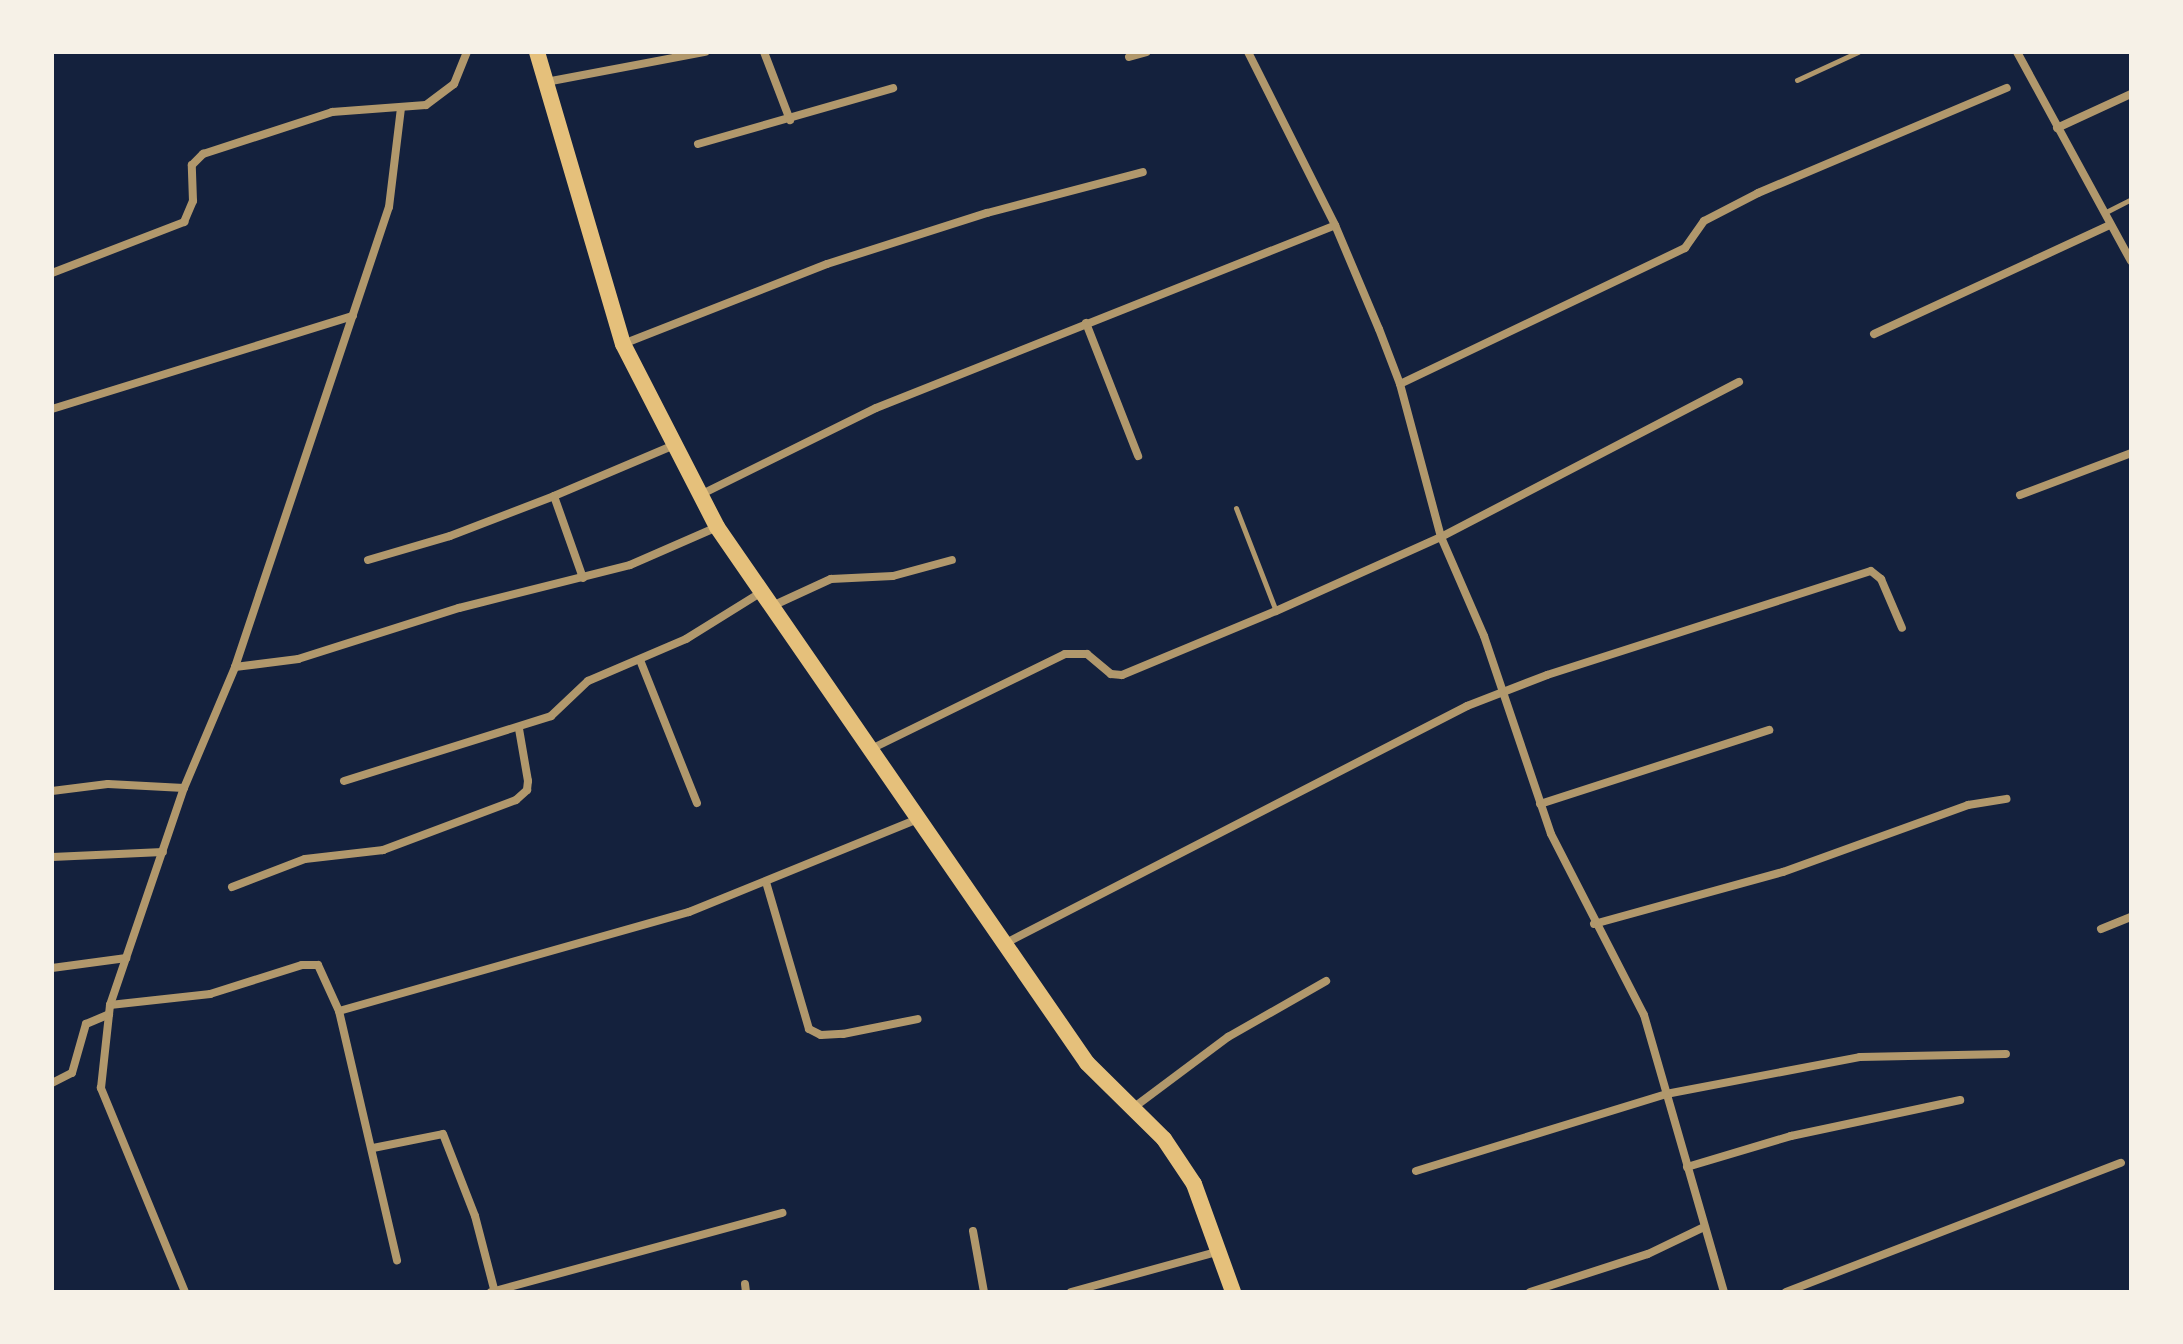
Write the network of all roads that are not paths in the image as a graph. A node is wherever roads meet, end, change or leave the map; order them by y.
1 (467, 52) edge
2 (537, 52) edge
3 (705, 52) edge
4 (764, 52) edge
5 (1146, 52) edge
6 (1248, 52) edge
7 (1858, 52) edge
8 (2017, 52) edge
9 (1129, 57) dead end
10 (1797, 80) dead end
11 (546, 82) junction
12 (893, 88) dead end
13 (2007, 88) dead end
14 (2131, 94) edge
15 (401, 108) junction
16 (790, 120) junction
17 (2057, 128) junction
18 (698, 144) dead end
19 (1143, 172) dead end
20 (2131, 199) edge
21 (2103, 213) junction
22 (1335, 225) junction
23 (2110, 225) junction
24 (2131, 261) edge
25 (52, 273) edge
26 (353, 316) junction
27 (1086, 323) junction
28 (1874, 334) dead end
29 (623, 344) junction
30 (1739, 382) dead end
31 (1400, 384) junction
32 (52, 409) edge
33 (674, 445) junction
34 (2131, 453) edge
35 (1138, 456) dead end
36 (700, 495) junction
37 (2020, 495) dead end
38 (554, 496) junction
39 (1236, 508) dead end
40 (717, 527) junction
41 (1441, 537) junction
42 (368, 560) dead end
43 (952, 560) dead end
44 (583, 578) junction
45 (765, 600) junction
46 (1276, 611) junction
47 (1902, 628) dead end
48 (640, 660) junction
49 (235, 667) junction
50 (1504, 692) junction
51 (519, 729) junction
52 (1769, 730) dead end
53 (868, 751) junction
54 (344, 781) dead end
55 (184, 788) junction
56 (52, 791) edge
57 (2007, 799) dead end
58 (697, 803) dead end
59 (1540, 804) junction
60 (918, 819) junction
61 (163, 852) junction
62 (52, 857) edge
63 (766, 882) junction
64 (232, 887) dead end
65 (2131, 917) edge
66 (1594, 924) junction
67 (2101, 929) dead end
68 (1004, 944) junction
69 (126, 958) junction
70 (52, 968) edge
71 (1326, 981) dead end
72 (109, 1010) junction
73 (339, 1011) junction
74 (918, 1019) dead end
75 (2006, 1054) dead end
76 (52, 1083) edge
77 (1666, 1094) junction
78 (1960, 1100) dead end
79 (1133, 1108) junction
80 (373, 1148) junction
81 (2121, 1163) dead end
82 (1687, 1167) junction
83 (1416, 1171) dead end
84 (782, 1213) dead end
85 (1704, 1227) junction
86 (973, 1231) dead end
87 (1221, 1251) junction
88 (397, 1260) dead end
89 (492, 1290) edge
90 (185, 1292) edge
91 (984, 1292) edge
92 (1071, 1292) edge
93 (1233, 1292) edge
94 (1530, 1292) edge
95 (1724, 1292) edge
96 (1786, 1292) edge

1 - 15 street
2 - 11 main road
3 - 11 street
4 - 16 street
5 - 9 street
6 - 22 street
7 - 10 lane
8 - 17 street
11 - 29 main road
12 - 16 street
13 - 31 street
14 - 17 street
15 - 25 street
15 - 26 street
16 - 18 street
17 - 21 street
19 - 29 street
20 - 21 lane
21 - 23 street
22 - 27 street
22 - 31 street
23 - 24 street
23 - 28 street
26 - 32 street
26 - 49 street
27 - 35 street
27 - 36 street
29 - 33 main road
30 - 41 street
31 - 41 street
33 - 36 main road
33 - 38 street
34 - 37 street
36 - 40 main road
38 - 42 street
38 - 44 street
39 - 46 lane
40 - 44 street
40 - 45 main road
41 - 46 street
41 - 50 street
43 - 45 street
44 - 49 street
45 - 48 street
45 - 53 main road
46 - 53 street
47 - 50 street
48 - 51 street
48 - 58 street
49 - 55 street
50 - 59 street
50 - 68 street
51 - 54 street
51 - 64 street
52 - 59 street
53 - 60 main road
55 - 56 street
55 - 61 street
57 - 66 street
59 - 66 street
60 - 63 street
60 - 68 main road
61 - 62 street
61 - 69 street
63 - 73 street
63 - 74 street
65 - 67 street
66 - 77 street
68 - 79 main road
69 - 70 street
69 - 72 street
71 - 79 street
72 - 73 street
72 - 76 street
72 - 90 street
73 - 80 street
75 - 77 street
77 - 82 street
77 - 83 street
78 - 82 street
79 - 87 main road
80 - 88 street
80 - 89 street
81 - 96 street
82 - 85 street
84 - 89 street
85 - 94 street
85 - 95 street
86 - 91 street
87 - 92 street
87 - 93 main road

